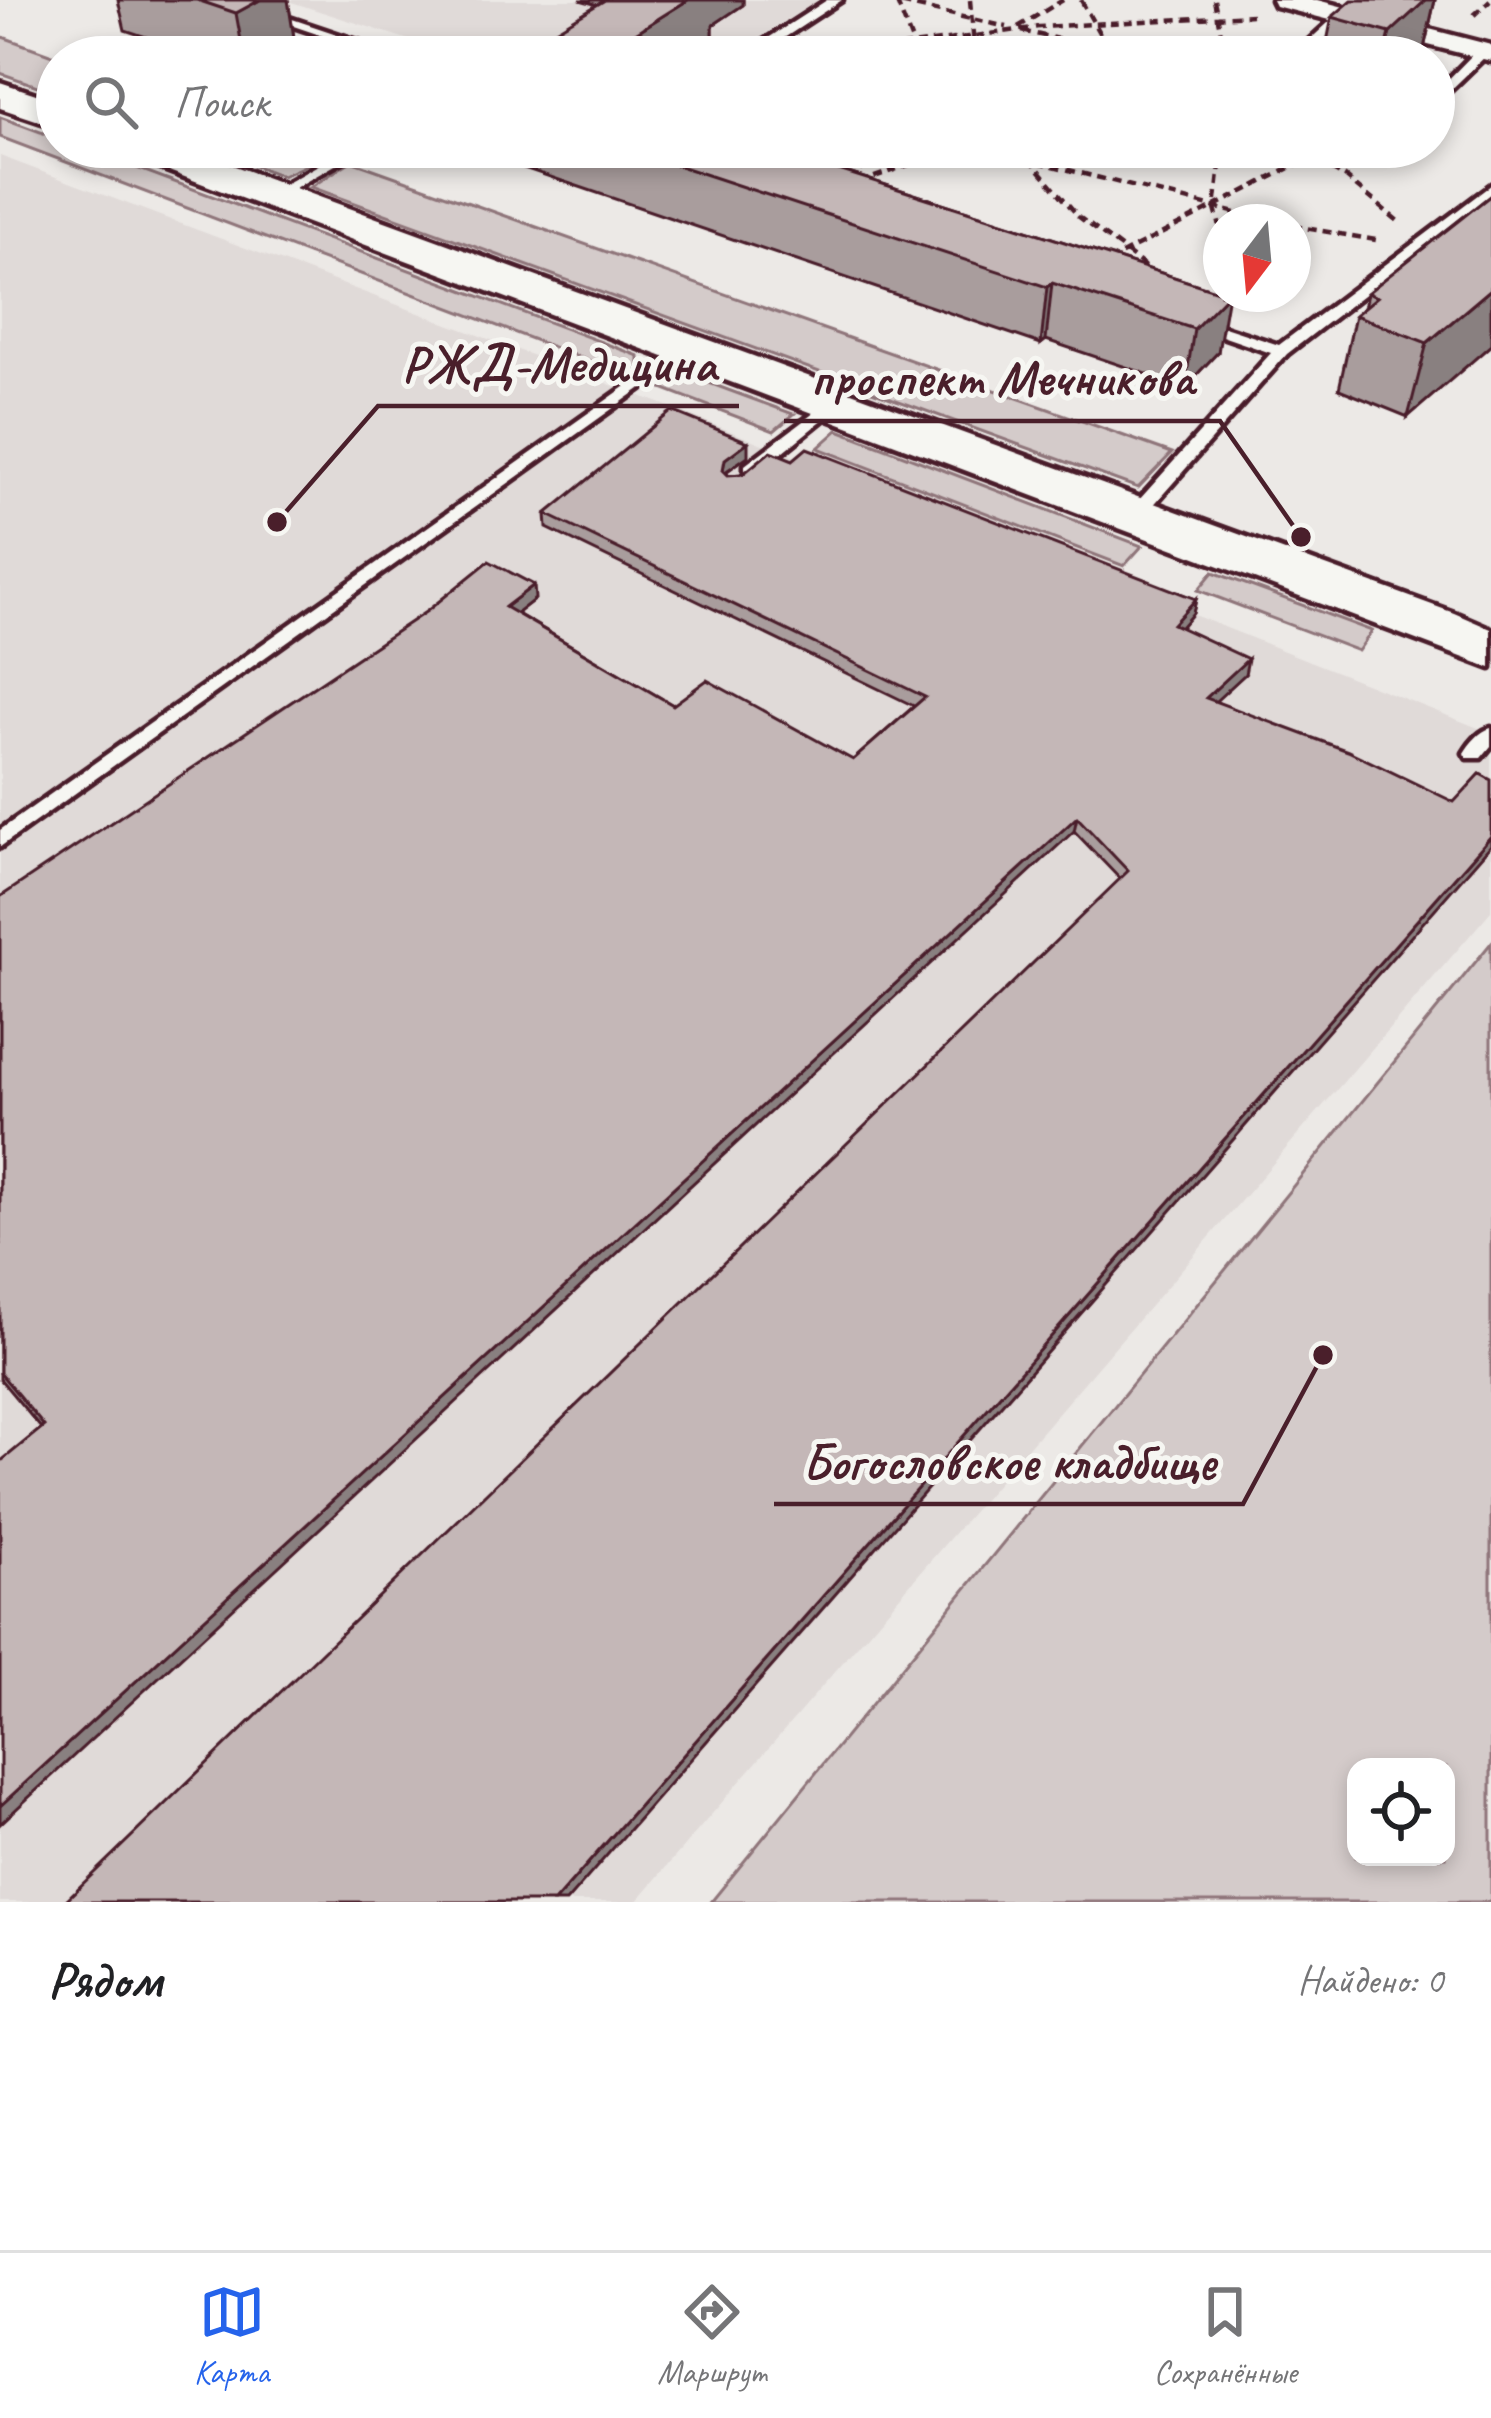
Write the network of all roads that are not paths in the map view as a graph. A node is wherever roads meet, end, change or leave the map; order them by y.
1 (224, 0) edge
2 (836, 0) edge
3 (1285, 0) edge
4 (1344, 15) junction
5 (329, 36) edge
6 (779, 36) edge
7 (1321, 36) edge
8 (1438, 36) edge
9 (1455, 41) edge
10 (1488, 52) edge
11 (1455, 83) edge
12 (0, 94) edge
13 (36, 107) edge
14 (226, 168) edge
15 (322, 168) edge
16 (1491, 189) edge
17 (272, 195) junction
18 (1173, 315) edge
19 (687, 348) junction
20 (1281, 351) junction
21 (835, 402) junction
22 (734, 480) edge
23 (1136, 514) junction
24 (1491, 650) edge
25 (1491, 734) edge
26 (1474, 753) dead end
27 (0, 840) edge

1 - 5 lane
2 - 6 lane
3 - 4 street
4 - 7 lane
4 - 8 street
9 - 10 street
10 - 11 lane
12 - 13 street
14 - 17 street
15 - 17 lane
16 - 20 lane
17 - 19 street
18 - 20 lane
19 - 21 street
19 - 27 lane
20 - 23 lane
21 - 22 lane
21 - 23 street
23 - 24 street
25 - 26 lane

